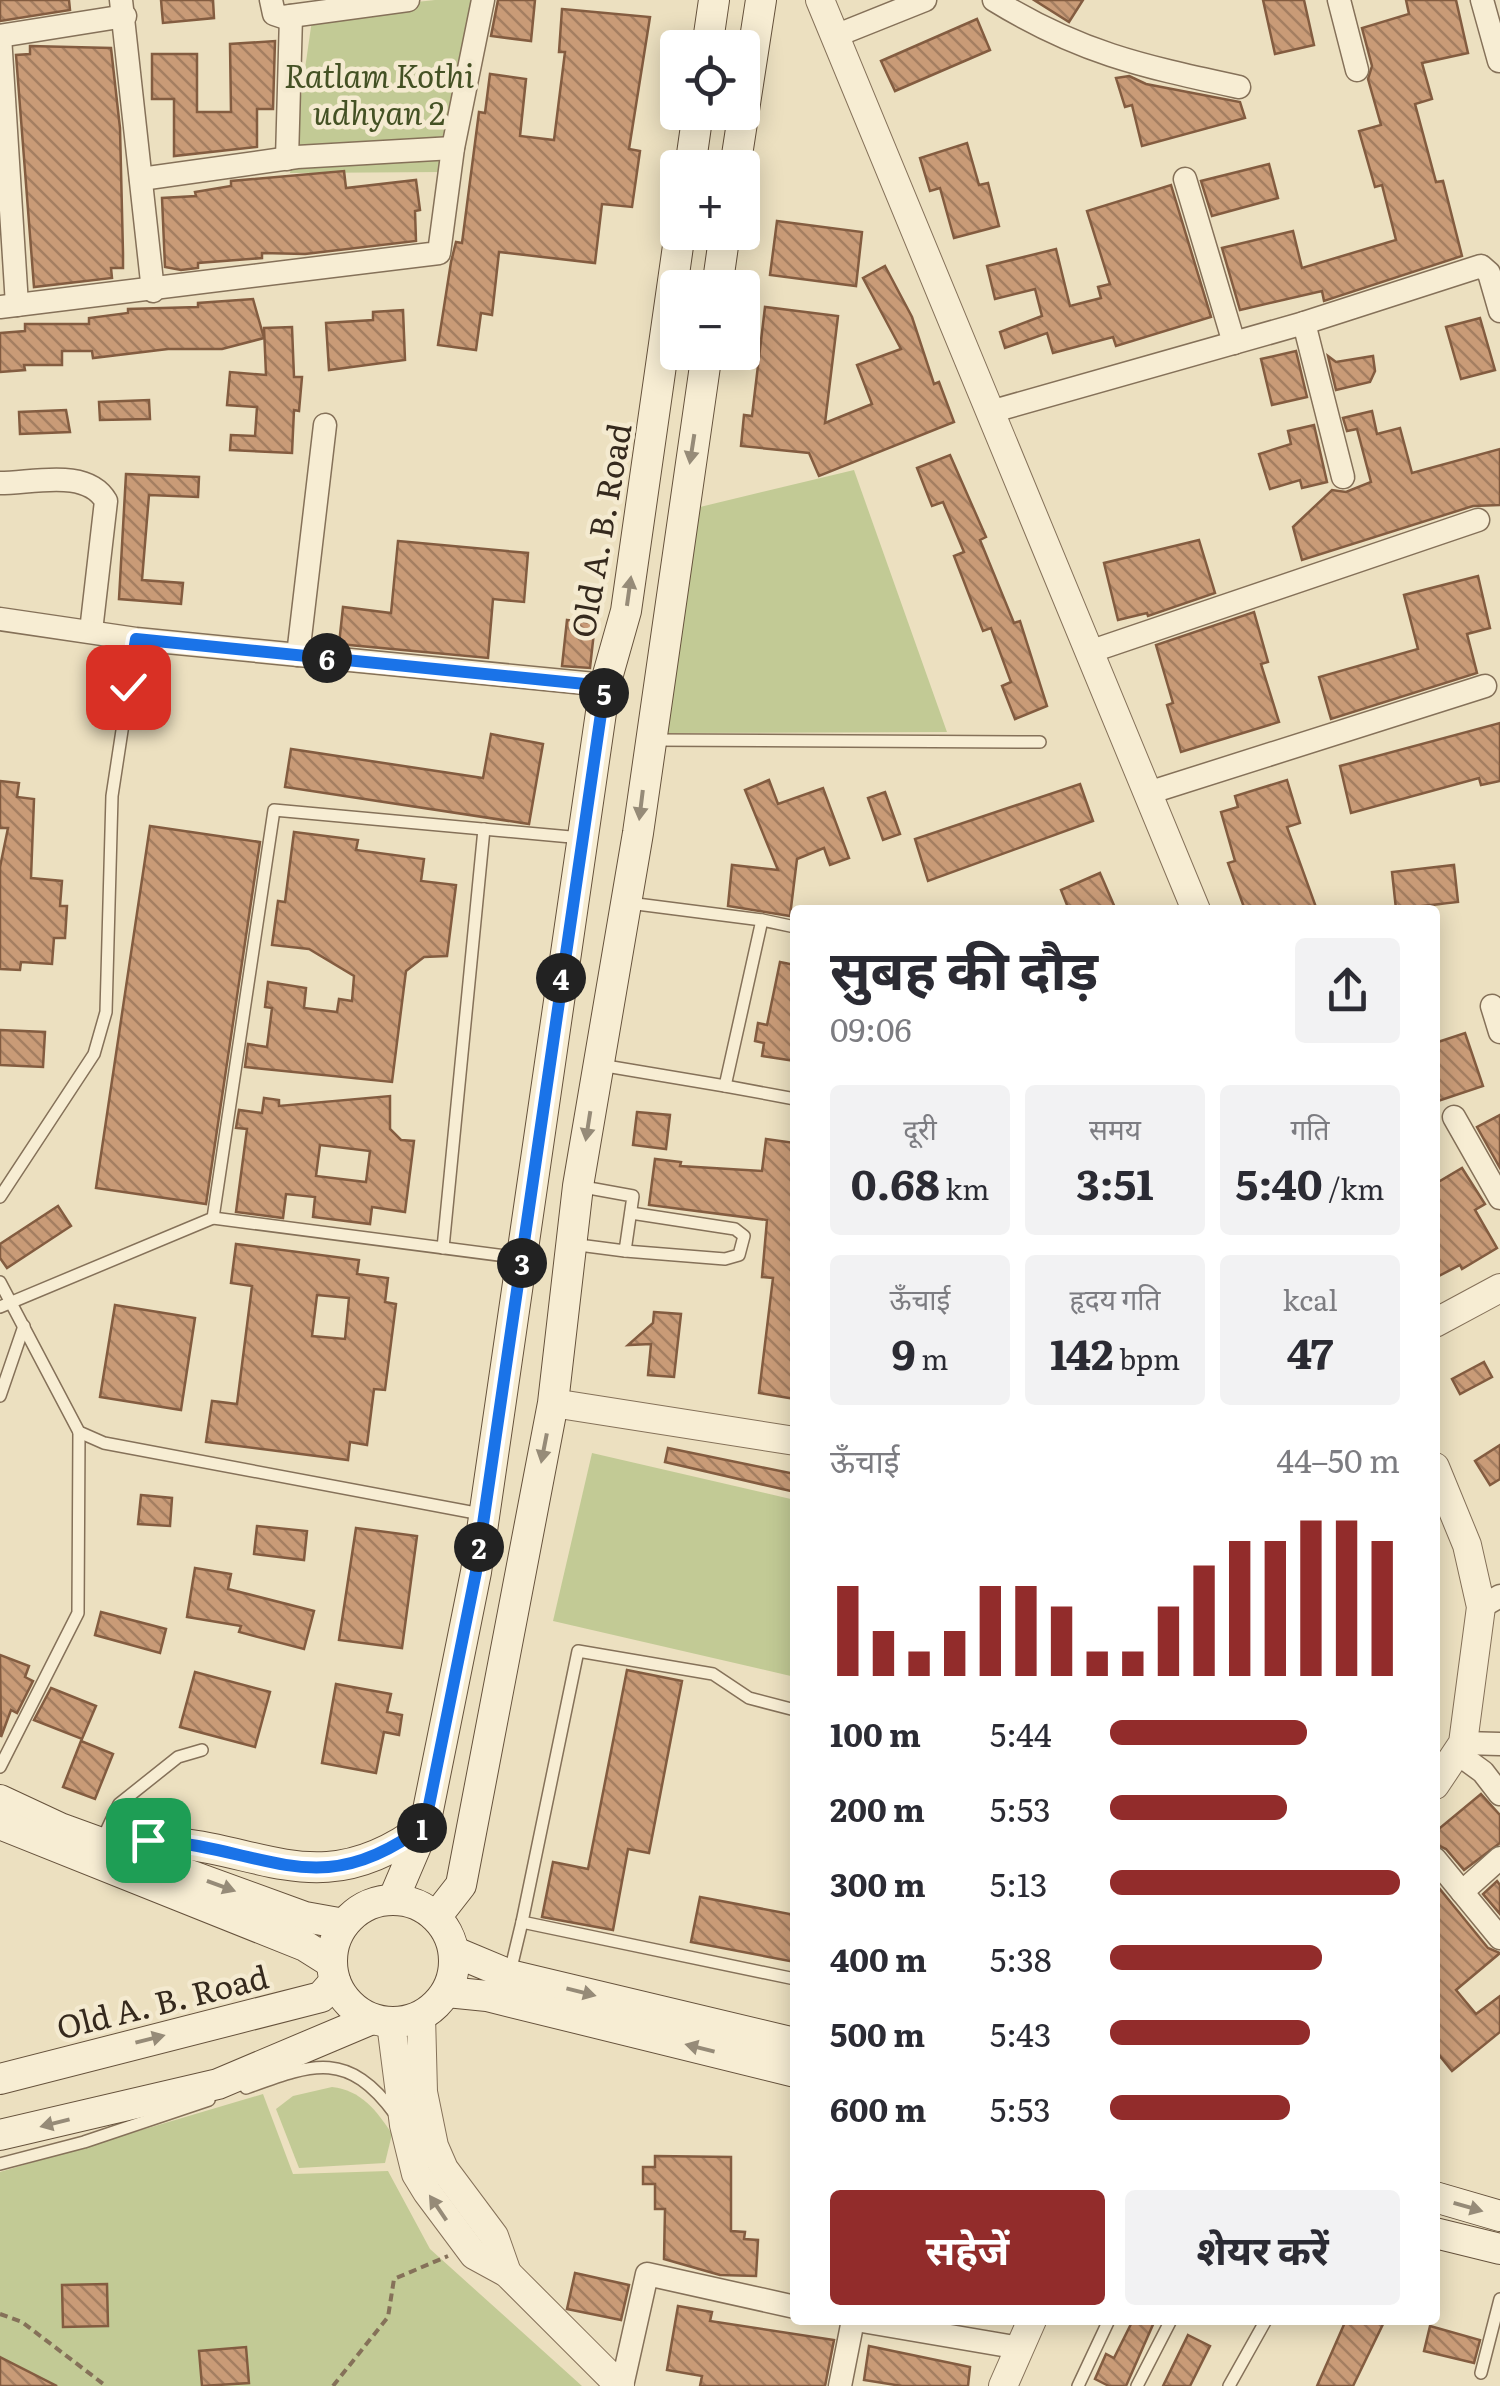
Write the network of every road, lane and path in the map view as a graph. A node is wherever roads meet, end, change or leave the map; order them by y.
1 (271, 0) edge
2 (408, 0) edge
3 (483, 0) edge
4 (714, 0) edge
5 (761, 0) edge
6 (820, 0) edge
7 (926, 0) edge
8 (994, 0) edge
9 (1339, 0) edge
10 (123, 8) edge
11 (1489, 8) edge
12 (291, 16) junction
13 (710, 30) edge
14 (0, 36) edge
15 (834, 36) junction
16 (1499, 61) edge
17 (1357, 70) dead end
18 (1239, 87) dead end
19 (452, 148) junction
20 (738, 150) edge
21 (287, 158) junction
22 (142, 179) junction
23 (1185, 179) dead end
24 (677, 250) edge
25 (153, 291) junction
26 (9, 306) edge
27 (1500, 311) edge
28 (1304, 323) junction
29 (1234, 343) junction
30 (704, 370) edge
31 (990, 412) junction
32 (324, 425) dead end
33 (1343, 478) dead end
34 (0, 484) edge
35 (1478, 520) dead end
36 (0, 618) edge
37 (91, 630) junction
38 (136, 639) junction
39 (1089, 652) junction
40 (298, 655) junction
41 (605, 686) junction
42 (1485, 686) dead end
43 (649, 740) junction
44 (1040, 742) dead end
45 (1148, 793) junction
46 (484, 829) junction
47 (582, 838) junction
48 (624, 903) junction
49 (1194, 905) edge
50 (762, 920) junction
51 (790, 926) edge
52 (1492, 1006) dead end
53 (1500, 1032) edge
54 (597, 1065) junction
55 (725, 1086) junction
56 (790, 1098) edge
57 (1454, 1116) dead end
58 (578, 1186) junction
59 (0, 1197) edge
60 (1500, 1198) edge
61 (631, 1213) junction
62 (213, 1218) junction
63 (571, 1244) junction
64 (443, 1248) junction
65 (625, 1251) junction
66 (522, 1258) junction
67 (0, 1282) edge
68 (1500, 1288) edge
69 (12, 1298) junction
70 (0, 1307) edge
71 (1440, 1320) edge
72 (24, 1326) junction
73 (0, 1396) edge
74 (553, 1402) junction
75 (79, 1432) junction
76 (790, 1439) edge
77 (1440, 1479) edge
78 (483, 1514) junction
79 (1491, 1601) edge
80 (790, 1709) edge
81 (1500, 1744) edge
82 (1460, 1748) junction
83 (202, 1750) dead end
84 (0, 1767) edge
85 (1440, 1777) edge
86 (1500, 1794) edge
87 (0, 1800) edge
88 (0, 1824) edge
89 (425, 1825) junction
90 (106, 1844) junction
91 (1500, 1858) edge
92 (1440, 1865) edge
93 (1462, 1892) junction
94 (394, 1900) junction
95 (436, 1917) junction
96 (522, 1922) junction
97 (344, 1924) junction
98 (1500, 1938) edge
99 (454, 1952) junction
100 (333, 1972) junction
101 (510, 1974) junction
102 (790, 1978) edge
103 (446, 1992) junction
104 (421, 2016) junction
105 (381, 2021) junction
106 (790, 2042) edge
107 (790, 2071) edge
108 (0, 2079) edge
109 (404, 2125) junction
110 (0, 2135) edge
111 (0, 2164) edge
112 (1440, 2198) edge
113 (1500, 2216) edge
114 (1440, 2233) edge
115 (468, 2248) junction
116 (1500, 2248) edge
117 (507, 2273) junction
118 (1500, 2300) edge
119 (790, 2306) edge
120 (0, 2314) edge
121 (853, 2325) edge
122 (884, 2325) edge
123 (1030, 2325) edge
124 (1107, 2325) edge
125 (1168, 2325) edge
126 (1263, 2325) edge
127 (1020, 2348) junction
128 (1481, 2373) dead end
129 (106, 2386) edge
130 (333, 2386) edge
131 (621, 2386) edge
132 (840, 2386) edge
133 (1002, 2386) edge
134 (1078, 2386) edge
135 (1137, 2386) edge
136 (1229, 2386) edge

1 - 12 street
2 - 12 street
3 - 19 street
4 - 13 main road
5 - 20 main road
6 - 15 street
7 - 15 street
8 - 18 street
9 - 17 street
10 - 14 street
10 - 22 street
11 - 16 street
12 - 21 street
14 - 26 street
15 - 31 street
19 - 21 street
19 - 25 street
21 - 22 street
22 - 25 street
23 - 29 street
41 -> 24 main road, Old A. B. Road
25 - 26 street
27 - 28 street
28 - 29 street
28 - 33 street
29 - 31 street
30 -> 43 main road
31 - 39 street
32 - 40 street
34 - 37 street
35 - 39 street
36 - 37 street
37 - 38 street
38 - 40 street
38 - 59 lane
39 - 45 street
40 - 41 street
41 - 47 main road, Old A. B. Road
42 - 45 street
43 - 44 lane
43 -> 48 main road
45 - 49 street
46 - 47 lane
46 - 62 lane
46 - 64 lane
47 - 66 main road, Old A. B. Road
48 - 50 lane
48 - 54 main road
50 - 51 lane
50 - 55 lane
52 - 53 street
54 - 55 lane
54 -> 58 main road
55 - 56 lane
57 - 60 street
58 - 61 lane
58 - 63 main road
61 - 65 lane
61 - 65 lane
62 - 64 lane
62 - 69 lane
63 - 65 lane
63 - 74 main road
64 - 66 lane
66 - 78 main road, Old A. B. Road
67 - 69 lane
68 - 71 street
69 - 70 lane
69 - 72 lane
72 - 73 lane
72 - 75 lane
74 - 76 street
74 -> 95 main road
75 - 78 lane
75 - 84 lane
77 - 79 street
78 - 89 main road, Old A. B. Road
79 - 82 street
80 - 96 lane
81 - 82 street
82 - 85 street
82 - 86 street
83 - 90 lane
87 - 90 main road
88 - 100 main road
89 - 90 main road
89 - 94 main road, Old A. B. Road
90 -> 97 main road
91 - 93 street
92 - 93 street
93 - 98 street
94 - 95 main road
94 - 97 main road
95 - 99 main road
96 - 101 lane
96 - 102 lane
97 - 100 main road
99 - 101 main road
99 - 103 main road
100 - 105 main road
108 -> 100 main road, Old A. B. Road
101 -> 106 main road
103 - 104 main road
107 -> 103 main road
104 - 105 main road
104 - 117 street
105 - 109 street
105 -> 110 main road
109 - 111 lane
115 -> 109 street
112 -> 113 main road
114 - 116 main road
115 - 117 street
115 - 130 path
117 - 131 street
118 - 128 lane
119 - 131 street
120 - 129 path
121 - 132 street
122 - 127 street
123 - 127 street
124 - 134 lane
125 - 135 lane
126 - 136 lane
127 - 133 street

